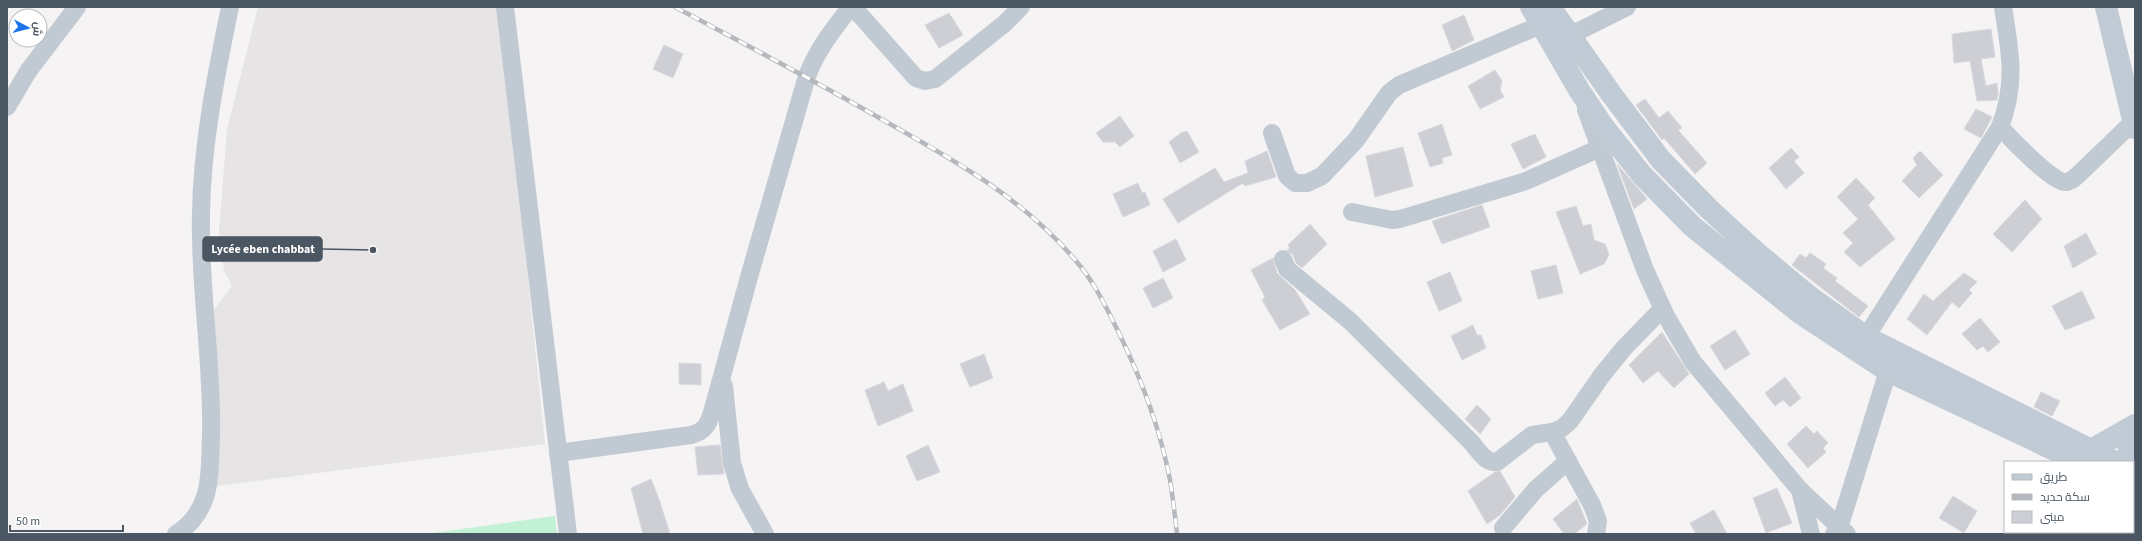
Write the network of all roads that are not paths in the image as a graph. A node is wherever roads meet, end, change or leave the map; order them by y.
1 (78, 7) edge
2 (230, 7) edge
3 (505, 7) edge
4 (852, 7) edge
5 (1021, 7) edge
6 (1627, 7) edge
7 (2003, 7) edge
8 (2106, 7) edge
9 (1541, 13) edge
10 (1569, 36) junction
11 (1579, 90) junction
12 (7, 107) edge
13 (2134, 125) edge
14 (2000, 127) junction
15 (1272, 133) dead end
16 (1600, 148) junction
17 (1352, 212) dead end
18 (1283, 259) dead end
19 (1662, 309) junction
20 (1866, 337) junction
21 (1893, 363) junction
22 (722, 375) junction
23 (2135, 425) edge
24 (1552, 432) junction
25 (558, 452) junction
26 (2085, 458) edge
27 (1568, 461) junction
28 (2108, 461) edge
29 (2126, 461) edge
30 (1800, 490) junction
31 (1503, 528) dead end
32 (1840, 532) edge
33 (176, 534) edge
34 (568, 534) edge
35 (765, 534) edge
36 (1596, 534) edge
37 (1811, 534) edge

1 - 12 street
2 - 33 street
3 - 25 street
4 - 5 street
4 - 22 street
6 - 10 street
7 - 14 street
8 - 13 main road
9 - 10 main road
9 - 11 main road
9 - 15 street
10 - 20 main road
11 - 16 street
11 - 21 main road
13 - 14 street
14 - 20 street
16 - 17 street
16 - 19 street
18 - 24 street
19 - 24 street
19 - 30 street
20 - 21 main road
21 - 26 main road
21 - 32 street
22 - 25 street
22 - 35 street
23 - 26 main road
23 - 29 main road
24 - 27 street
25 - 34 street
26 - 28 main road
27 - 31 street
27 - 36 street
30 - 32 street
30 - 37 street

